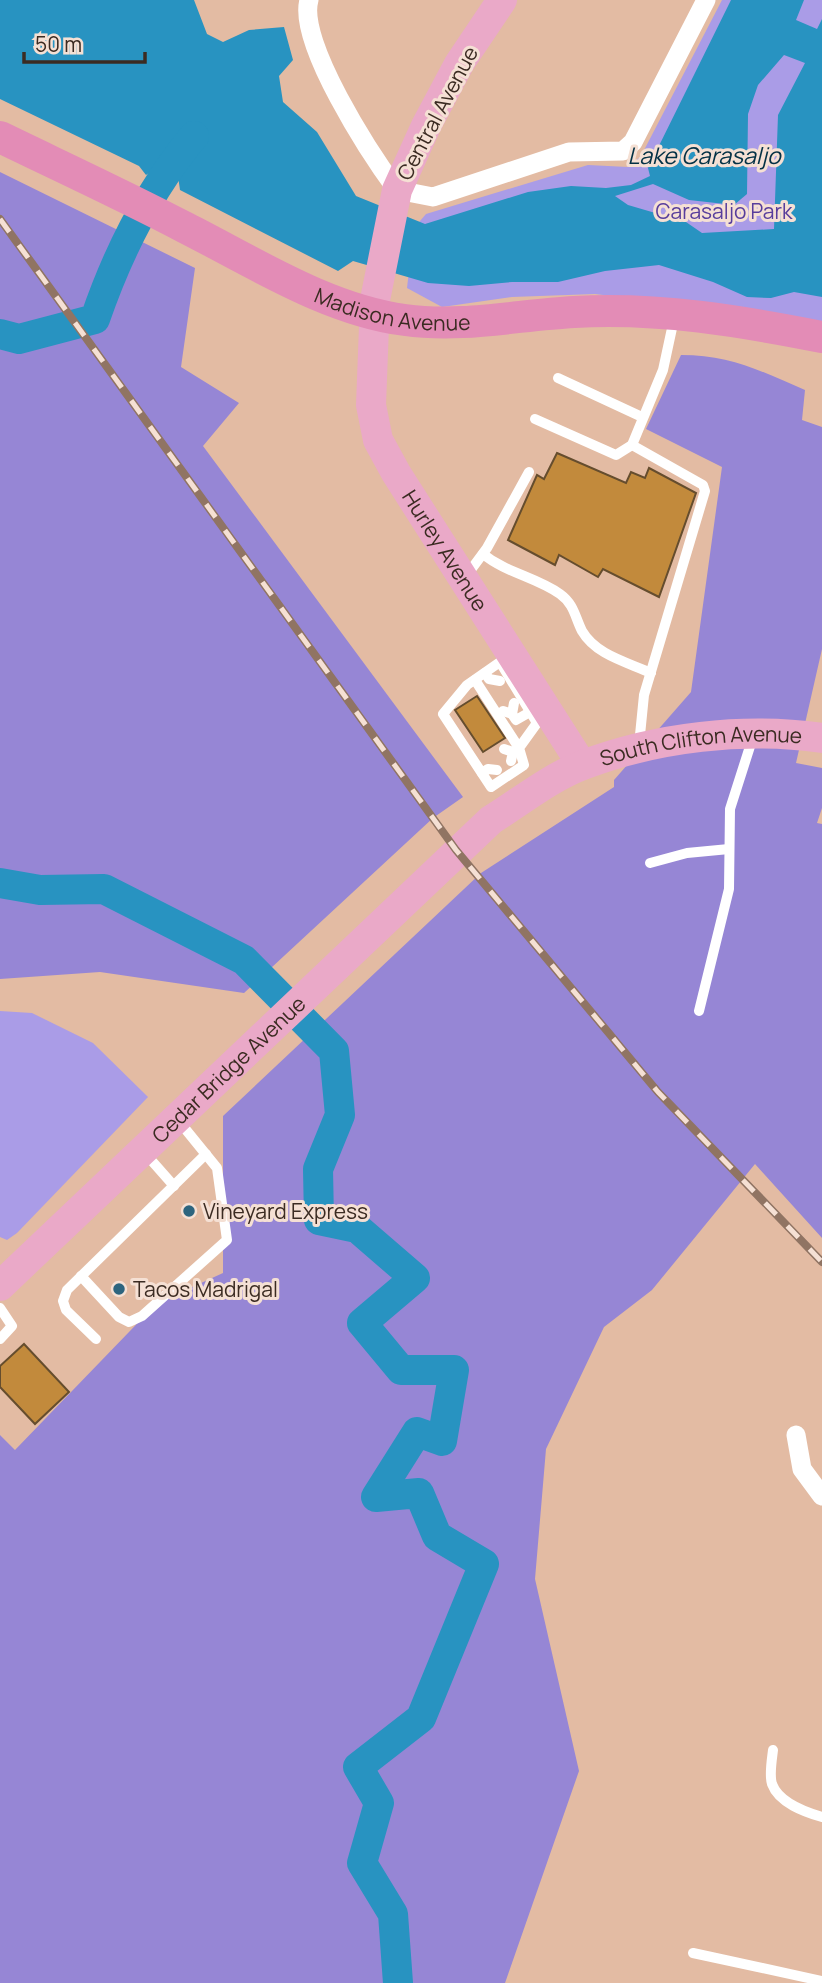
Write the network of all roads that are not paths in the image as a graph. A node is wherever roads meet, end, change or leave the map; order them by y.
1 (309, 0) edge
2 (502, 0) edge
3 (706, 0) edge
4 (0, 137) edge
5 (396, 192) junction
6 (374, 310) junction
7 (674, 315) junction
8 (822, 337) edge
9 (558, 377) dead end
10 (642, 417) junction
11 (535, 419) dead end
12 (632, 445) junction
13 (529, 472) dead end
14 (483, 554) junction
15 (465, 578) junction
16 (506, 657) junction
17 (651, 673) junction
18 (475, 680) junction
19 (487, 680) junction
20 (500, 681) dead end
21 (510, 709) dead end
22 (539, 716) junction
23 (754, 733) junction
24 (822, 738) edge
25 (639, 750) junction
26 (512, 752) junction
27 (582, 765) junction
28 (515, 789) junction
29 (729, 849) junction
30 (650, 863) dead end
31 (699, 1011) dead end
32 (176, 1117) junction
33 (141, 1150) junction
34 (206, 1154) junction
35 (174, 1186) junction
36 (81, 1276) junction
37 (3, 1279) edge
38 (0, 1308) edge
39 (0, 1339) edge
40 (96, 1339) dead end
41 (796, 1435) dead end
42 (822, 1496) edge
43 (773, 1750) dead end
44 (822, 1817) edge
45 (693, 1953) dead end
46 (822, 1981) edge

1 - 5 street
2 - 5 main road, Central Avenue
3 - 5 street
4 - 6 highway, Madison Avenue
5 - 6 main road, Central Avenue
6 - 7 highway, Madison Avenue
6 - 15 main road, Hurley Avenue
7 - 8 highway, Madison Avenue
7 - 10 lane
9 - 10 lane
10 - 12 lane
11 - 12 lane
12 - 17 lane
13 - 14 lane
14 - 15 lane
14 - 17 lane
15 - 16 main road, Hurley Avenue
16 - 19 lane
16 - 22 main road, Hurley Avenue
17 - 25 lane
18 - 19 lane
18 - 26 lane
18 - 28 lane
19 - 20 lane
21 - 22 lane
22 - 26 lane
22 - 27 main road, Hurley Avenue
23 - 24 main road, South Clifton Avenue
23 - 25 main road, South Clifton Avenue
23 - 29 lane
25 - 27 main road, South Clifton Avenue
26 - 28 lane
27 - 28 main road, South Clifton Avenue
28 - 32 main road, Cedar Bridge Avenue
29 - 30 lane
29 - 31 lane
32 - 33 main road, Cedar Bridge Avenue
32 - 34 lane
33 - 35 lane
33 - 37 main road, Cedar Bridge Avenue
34 - 35 lane
34 - 36 lane
35 - 36 lane
36 - 40 lane
38 - 39 lane
41 - 42 street
43 - 44 lane
45 - 46 lane

